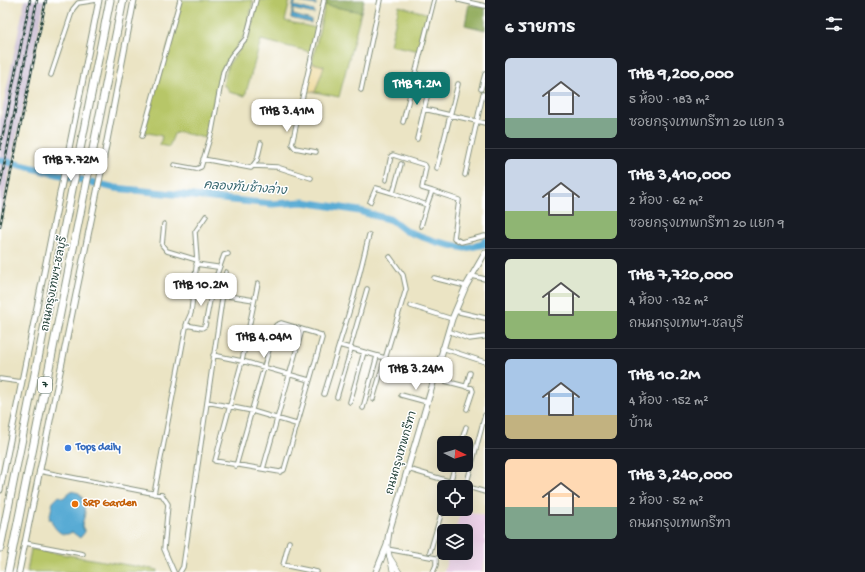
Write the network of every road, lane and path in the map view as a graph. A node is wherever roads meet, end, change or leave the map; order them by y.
1 (98, 0) edge
2 (110, 0) edge
3 (123, 0) edge
4 (134, 0) edge
5 (180, 0) edge
6 (256, 0) edge
7 (324, 0) edge
8 (380, 0) edge
9 (434, 0) edge
10 (459, 0) edge
11 (485, 6) edge
12 (485, 74) edge
13 (51, 75) dead end
14 (432, 76) dead end
15 (458, 84) dead end
16 (481, 89) dead end
17 (361, 90) dead end
18 (483, 94) dead end
19 (424, 109) junction
20 (450, 115) junction
21 (403, 122) dead end
22 (477, 122) junction
23 (485, 123) edge
24 (142, 136) dead end
25 (417, 139) dead end
26 (261, 143) dead end
27 (316, 152) dead end
28 (203, 159) junction
29 (401, 164) dead end
30 (174, 165) dead end
31 (253, 166) junction
32 (436, 168) dead end
33 (465, 175) dead end
34 (311, 178) dead end
35 (386, 180) dead end
36 (432, 191) junction
37 (394, 193) junction
38 (370, 202) dead end
39 (427, 205) junction
40 (206, 216) dead end
41 (164, 224) dead end
42 (421, 226) dead end
43 (369, 235) dead end
44 (485, 236) edge
45 (485, 253) edge
46 (228, 254) dead end
47 (390, 258) dead end
48 (196, 262) junction
49 (217, 267) dead end
50 (226, 272) dead end
51 (472, 276) junction
52 (434, 278) dead end
53 (485, 279) edge
54 (258, 283) dead end
55 (194, 285) junction
56 (466, 286) junction
57 (212, 288) junction
58 (367, 289) dead end
59 (222, 295) junction
60 (254, 300) junction
61 (411, 306) dead end
62 (455, 311) junction
63 (485, 318) edge
64 (452, 320) junction
65 (186, 325) junction
66 (302, 330) junction
67 (448, 331) junction
68 (484, 337) edge
69 (339, 345) junction
70 (350, 348) junction
71 (442, 348) junction
72 (364, 352) junction
73 (213, 355) junction
74 (377, 356) junction
75 (385, 358) junction
76 (242, 361) junction
77 (415, 361) dead end
78 (485, 362) edge
79 (383, 364) junction
80 (437, 366) junction
81 (265, 367) junction
82 (470, 373) dead end
83 (289, 374) junction
84 (0, 378) edge
85 (434, 378) junction
86 (309, 380) junction
87 (22, 382) junction
88 (466, 387) junction
89 (324, 394) dead end
90 (401, 396) dead end
91 (337, 397) dead end
92 (373, 399) dead end
93 (207, 402) junction
94 (350, 402) dead end
95 (427, 402) junction
96 (230, 406) junction
97 (362, 408) dead end
98 (467, 409) dead end
99 (252, 411) junction
100 (485, 415) edge
101 (277, 419) junction
102 (296, 424) junction
103 (466, 427) dead end
104 (483, 430) edge
105 (463, 436) edge
106 (236, 466) junction
107 (263, 469) junction
108 (408, 469) junction
109 (39, 472) junction
110 (447, 480) edge
111 (468, 480) edge
112 (473, 488) edge
113 (0, 490) edge
114 (485, 492) edge
115 (154, 494) junction
116 (440, 516) edge
117 (289, 542) dead end
118 (25, 543) junction
119 (0, 548) edge
120 (388, 550) junction
121 (430, 552) dead end
122 (83, 554) dead end
123 (8, 572) edge
124 (19, 572) edge
125 (174, 572) edge
126 (180, 572) edge
127 (317, 572) edge
128 (376, 572) edge
129 (393, 572) edge
130 (399, 572) edge
131 (433, 572) edge

1 - 13 street
1 - 87 main road
2 - 119 highway, ถนนกรุงเทพฯ-ชลบุรี / 7
3 - 123 highway, ถนนกรุงเทพฯ-ชลบุรี / 7
4 - 109 main road
5 - 24 street
6 - 28 street
7 - 27 street
8 - 17 street
9 - 21 street
10 - 11 street
12 - 16 street
14 - 19 street
15 - 20 street
18 - 22 street
19 - 20 street
19 - 25 street
20 - 22 street
20 - 32 street
22 - 23 street
22 - 33 street
26 - 31 street
28 - 30 street
28 - 31 street
29 - 37 street
31 - 34 street
35 - 36 street
36 - 39 street
36 - 44 street
37 - 38 street
37 - 39 street
39 - 42 street
40 - 48 street
41 - 48 street
43 - 69 street
45 - 51 main road, ถนนกรุงเทพกรีฑา
46 - 57 street
47 - 75 street
48 - 49 street
48 - 55 street
50 - 59 street
51 - 53 street
51 - 56 main road, ถนนกรุงเทพกรีฑา
52 - 56 street
54 - 60 street
55 - 57 street
55 - 65 street
56 - 62 main road, ถนนกรุงเทพกรีฑา
57 - 65 street
58 - 70 street
59 - 60 street
59 - 73 street
60 - 76 street
61 - 64 street
62 - 63 street
62 - 64 main road, ถนนกรุงเทพกรีฑา
64 - 67 main road, ถนนกรุงเทพกรีฑา
65 - 115 street
66 - 81 street
66 - 83 street
66 - 86 street
67 - 68 street
67 - 71 main road, ถนนกรุงเทพกรีฑา
69 - 70 street
69 - 89 street
70 - 72 street
70 - 91 street
71 - 78 street
71 - 80 main road, ถนนกรุงเทพกรีฑา
72 - 74 street
72 - 94 street
73 - 76 street
73 - 93 street
74 - 75 street
74 - 97 street
75 - 79 street
76 - 81 street
76 - 96 street
77 - 80 street
79 - 85 street
79 - 92 street
80 - 85 main road, ถนนกรุงเทพกรีฑา
81 - 83 street
81 - 99 street
82 - 88 street
83 - 86 street
83 - 101 street
84 - 87 street
85 - 88 street
85 - 95 main road, ถนนกรุงเทพกรีฑา
86 - 102 street
87 - 113 main road
88 - 98 street
90 - 95 street
93 - 96 street
93 - 126 street
95 - 108 main road, ถนนกรุงเทพกรีฑา
96 - 99 street
96 - 106 street
99 - 101 street
99 - 106 street
100 - 104 street
101 - 102 street
101 - 107 street
102 - 107 street
103 - 105 street
104 - 111 street
106 - 107 street
108 - 110 street
108 - 120 main road, ถนนกรุงเทพกรีฑา
109 - 115 street
109 - 118 main road
112 - 114 street
115 - 125 street
116 - 121 street
117 - 127 street
118 - 122 street
118 - 124 main road
120 - 128 main road, ถนนกรุงเทพกรีฑา
120 - 129 street
120 - 130 street
120 - 131 street

